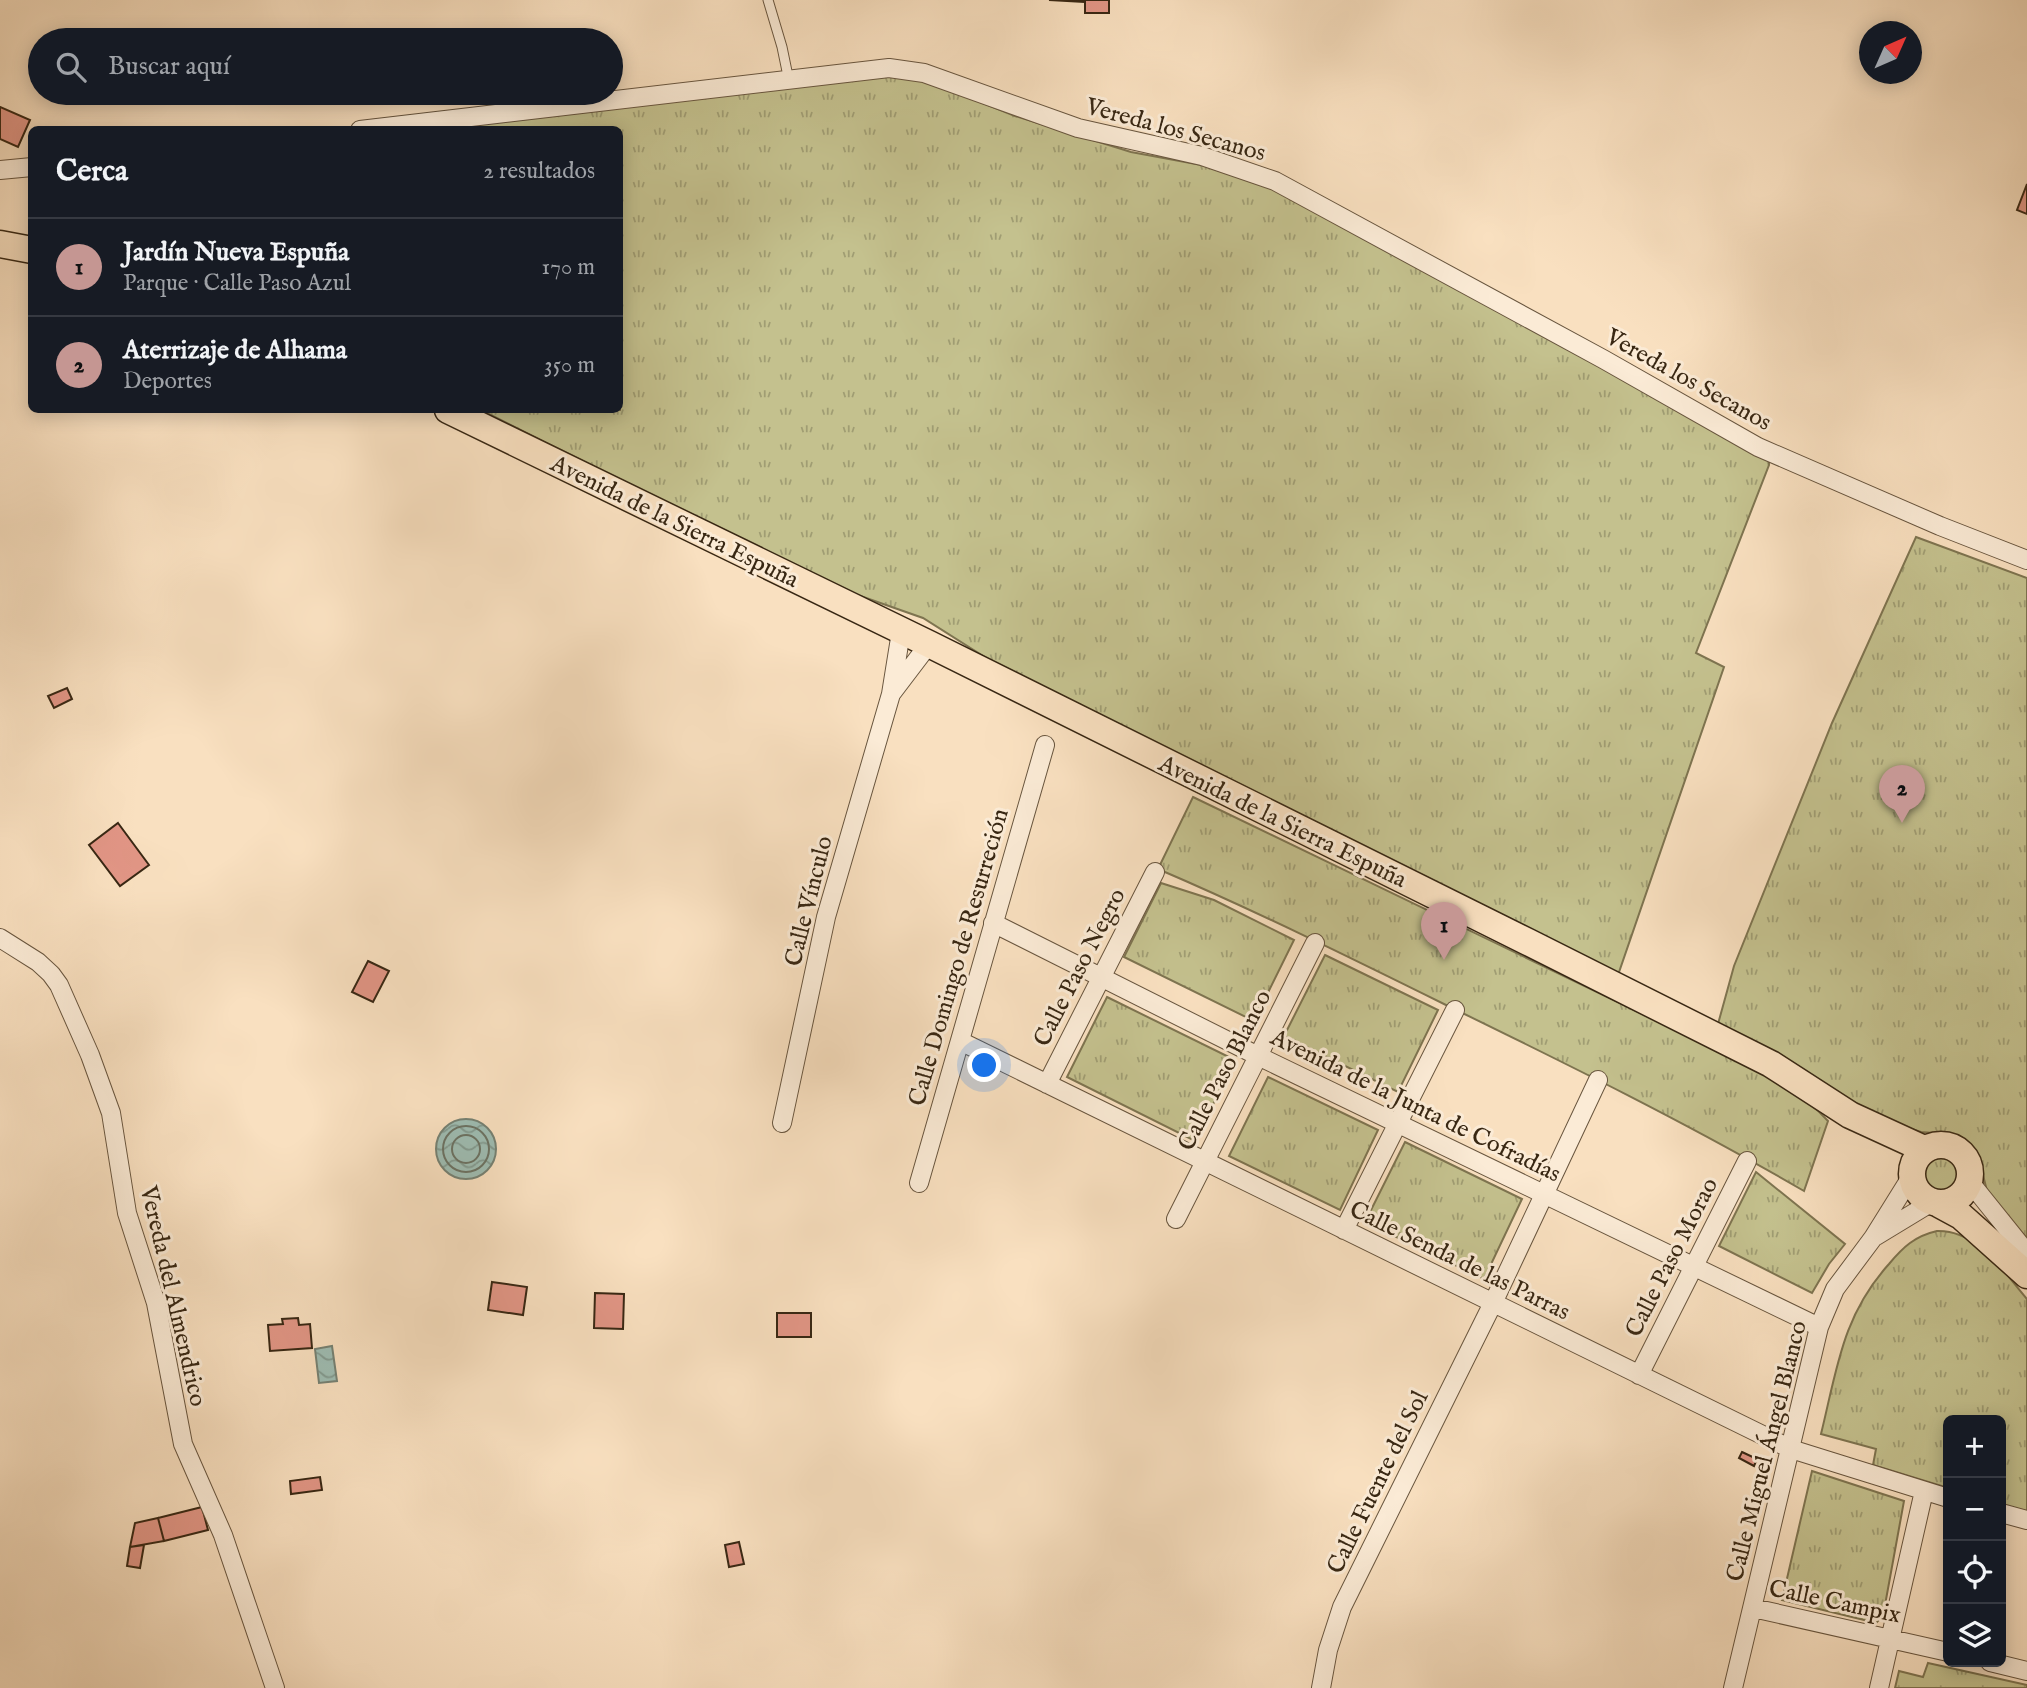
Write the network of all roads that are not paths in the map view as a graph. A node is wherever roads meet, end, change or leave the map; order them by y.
1 (768, 0) edge
2 (789, 81) junction
3 (623, 100) edge
4 (579, 105) edge
5 (395, 126) edge
6 (28, 167) edge
7 (0, 170) edge
8 (0, 244) edge
9 (28, 249) edge
10 (454, 413) edge
11 (2027, 560) edge
12 (901, 632) junction
13 (929, 644) junction
14 (1011, 685) junction
15 (891, 694) junction
16 (1045, 745) dead end
17 (1156, 872) dead end
18 (993, 923) junction
19 (0, 939) edge
20 (1315, 943) dead end
21 (1101, 977) junction
22 (1455, 1010) dead end
23 (960, 1041) junction
24 (1258, 1056) junction
25 (1598, 1080) dead end
26 (1047, 1084) junction
27 (1850, 1115) junction
28 (782, 1123) dead end
29 (1397, 1123) junction
30 (1924, 1149) junction
31 (1206, 1161) junction
32 (1747, 1161) dead end
33 (1911, 1175) junction
34 (919, 1183) dead end
35 (1967, 1186) junction
36 (1543, 1194) junction
37 (1935, 1203) junction
38 (1176, 1219) dead end
39 (1344, 1230) junction
40 (1873, 1238) junction
41 (2027, 1253) edge
42 (1693, 1267) junction
43 (2027, 1274) edge
44 (1493, 1303) junction
45 (1819, 1327) junction
46 (1639, 1375) junction
47 (1791, 1450) junction
48 (1924, 1491) junction
49 (1943, 1497) edge
50 (2006, 1514) edge
51 (2027, 1520) edge
52 (1753, 1608) junction
53 (1891, 1638) junction
54 (1943, 1651) edge
55 (2006, 1666) edge
56 (2027, 1671) edge
57 (275, 1688) edge
58 (1321, 1688) edge
59 (1733, 1688) edge
60 (1879, 1688) edge

1 - 2 lane
2 - 3 street, Vereda los Secanos
2 - 11 street, Vereda los Secanos
4 - 5 street, Vereda los Secanos
6 - 7 street
8 - 9 main road
10 - 12 main road, Avenida de la Sierra Espuña
12 - 13 main road, Avenida de la Sierra Espuña
12 - 14 main road, Avenida de la Sierra Espuña
12 - 15 street, Calle Vínculo
13 - 14 main road, Avenida de la Sierra Espuña
13 - 15 street, Calle Vínculo
14 - 27 main road, Avenida de la Sierra Espuña
15 - 28 street, Calle Vínculo
16 - 18 street, Calle Domingo de Resurreción
17 - 21 street, Calle Paso Negro
18 - 21 street, Avenida de la Junta de Cofradías
18 - 23 street, Calle Domingo de Resurreción
19 - 57 street, Vereda del Almendrico
20 - 24 street, Calle Paso Blanco
21 - 24 street, Avenida de la Junta de Cofradías
21 - 26 street, Calle Paso Negro
22 - 29 street
23 - 26 street, Calle Senda de las Parras
23 - 34 street, Calle Domingo de Resurreción
24 - 29 street, Avenida de la Junta de Cofradías
24 - 31 street, Calle Paso Blanco
25 - 36 street, Calle Fuente del Sol
26 - 31 street, Calle Senda de las Parras
27 - 30 main road, Avenida de la Sierra Espuña
27 - 33 main road, Avenida de la Sierra Espuña
29 - 36 street, Avenida de la Junta de Cofradías
29 - 39 street
30 - 33 main road
30 - 35 main road
31 - 38 street, Calle Paso Blanco
31 - 39 street, Calle Senda de las Parras
32 - 42 street, Calle Paso Morao
33 - 37 main road
33 - 40 street, Calle Miguel Ángel Blanco
35 - 37 main road
35 - 41 street
35 - 43 main road
36 - 42 street, Avenida de la Junta de Cofradías
36 - 44 street, Calle Fuente del Sol
37 - 40 street, Calle Miguel Ángel Blanco
37 - 43 main road
39 - 44 street, Calle Senda de las Parras
40 - 45 street, Calle Miguel Ángel Blanco
42 - 45 street, Avenida de la Junta de Cofradías
42 - 46 street, Calle Paso Morao
44 - 46 street, Calle Senda de las Parras
44 - 58 street, Calle Fuente del Sol
45 - 47 street, Calle Miguel Ángel Blanco
46 - 47 street, Calle Senda de las Parras
47 - 48 street, Calle Senda de las Parras
47 - 52 street, Calle Miguel Ángel Blanco
48 - 49 street, Calle Senda de las Parras
48 - 53 street
50 - 51 street
52 - 53 street, Calle Campix
52 - 59 street, Calle Miguel Ángel Blanco
53 - 54 street, Calle Campix
53 - 60 street
55 - 56 street

